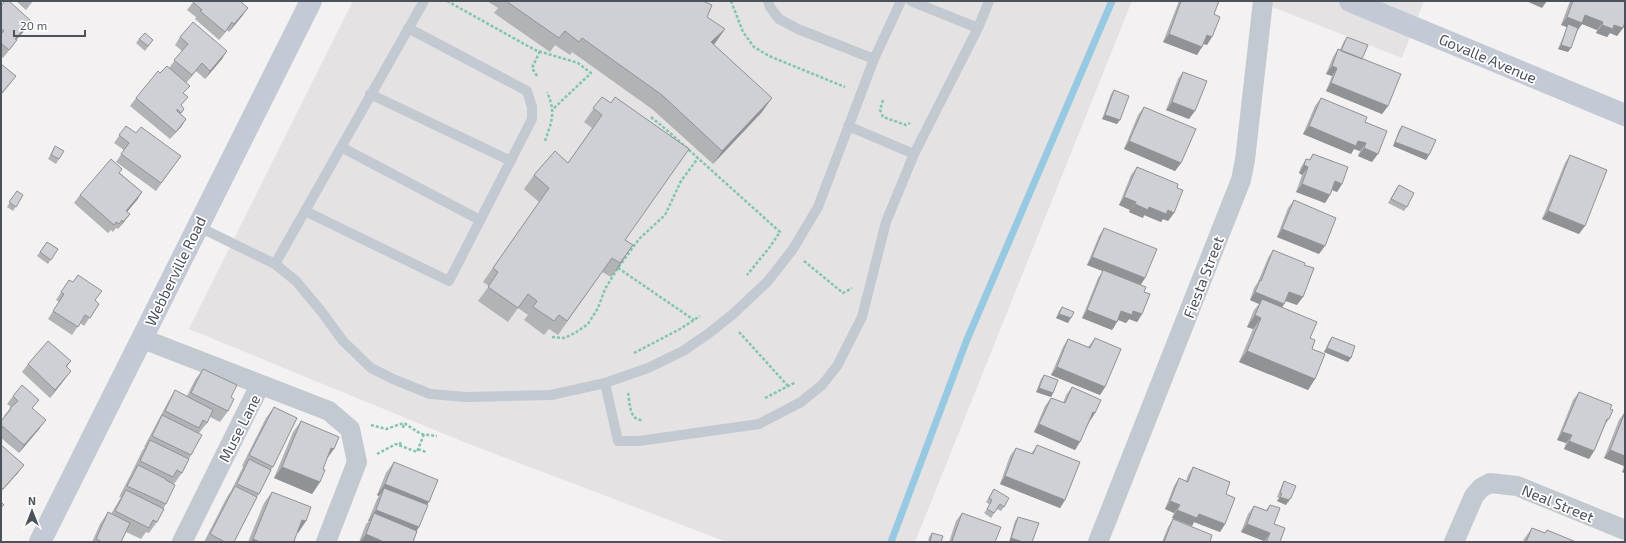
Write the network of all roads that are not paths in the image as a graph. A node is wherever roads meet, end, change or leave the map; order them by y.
1 (311, 1) edge
2 (424, 1) edge
3 (768, 1) edge
4 (900, 1) edge
5 (911, 1) edge
6 (989, 1) edge
7 (1263, 1) edge
8 (1350, 1) edge
9 (408, 28) junction
10 (978, 28) junction
11 (874, 59) junction
12 (370, 94) junction
13 (1623, 110) edge
14 (848, 126) junction
15 (341, 147) junction
16 (914, 154) junction
17 (511, 161) junction
18 (305, 211) junction
19 (480, 220) junction
20 (197, 226) junction
21 (275, 264) junction
22 (142, 339) junction
23 (605, 383) junction
24 (260, 385) junction
25 (1625, 530) edge
26 (40, 542) edge
27 (182, 542) edge
28 (326, 542) edge
29 (1098, 542) edge
30 (1454, 542) edge

1 - 20 street, Webberville Road
2 - 9 lane
3 - 11 lane
4 - 11 lane
5 - 10 lane
6 - 10 lane
7 - 29 street, Fiesta Street
8 - 13 street, Govalle Avenue
9 - 12 lane
9 - 17 lane
10 - 16 lane
11 - 14 lane
12 - 15 lane
12 - 17 lane
14 - 16 lane
14 - 23 lane
15 - 18 lane
15 - 19 lane
16 - 23 lane
17 - 19 lane
18 - 19 lane
18 - 21 lane
20 - 21 lane
20 - 22 street, Webberville Road
21 - 23 lane
22 - 24 street, Muse Lane
22 - 26 street, Webberville Road
24 - 27 street, Muse Lane
24 - 28 street
25 - 30 street, Neal Street

